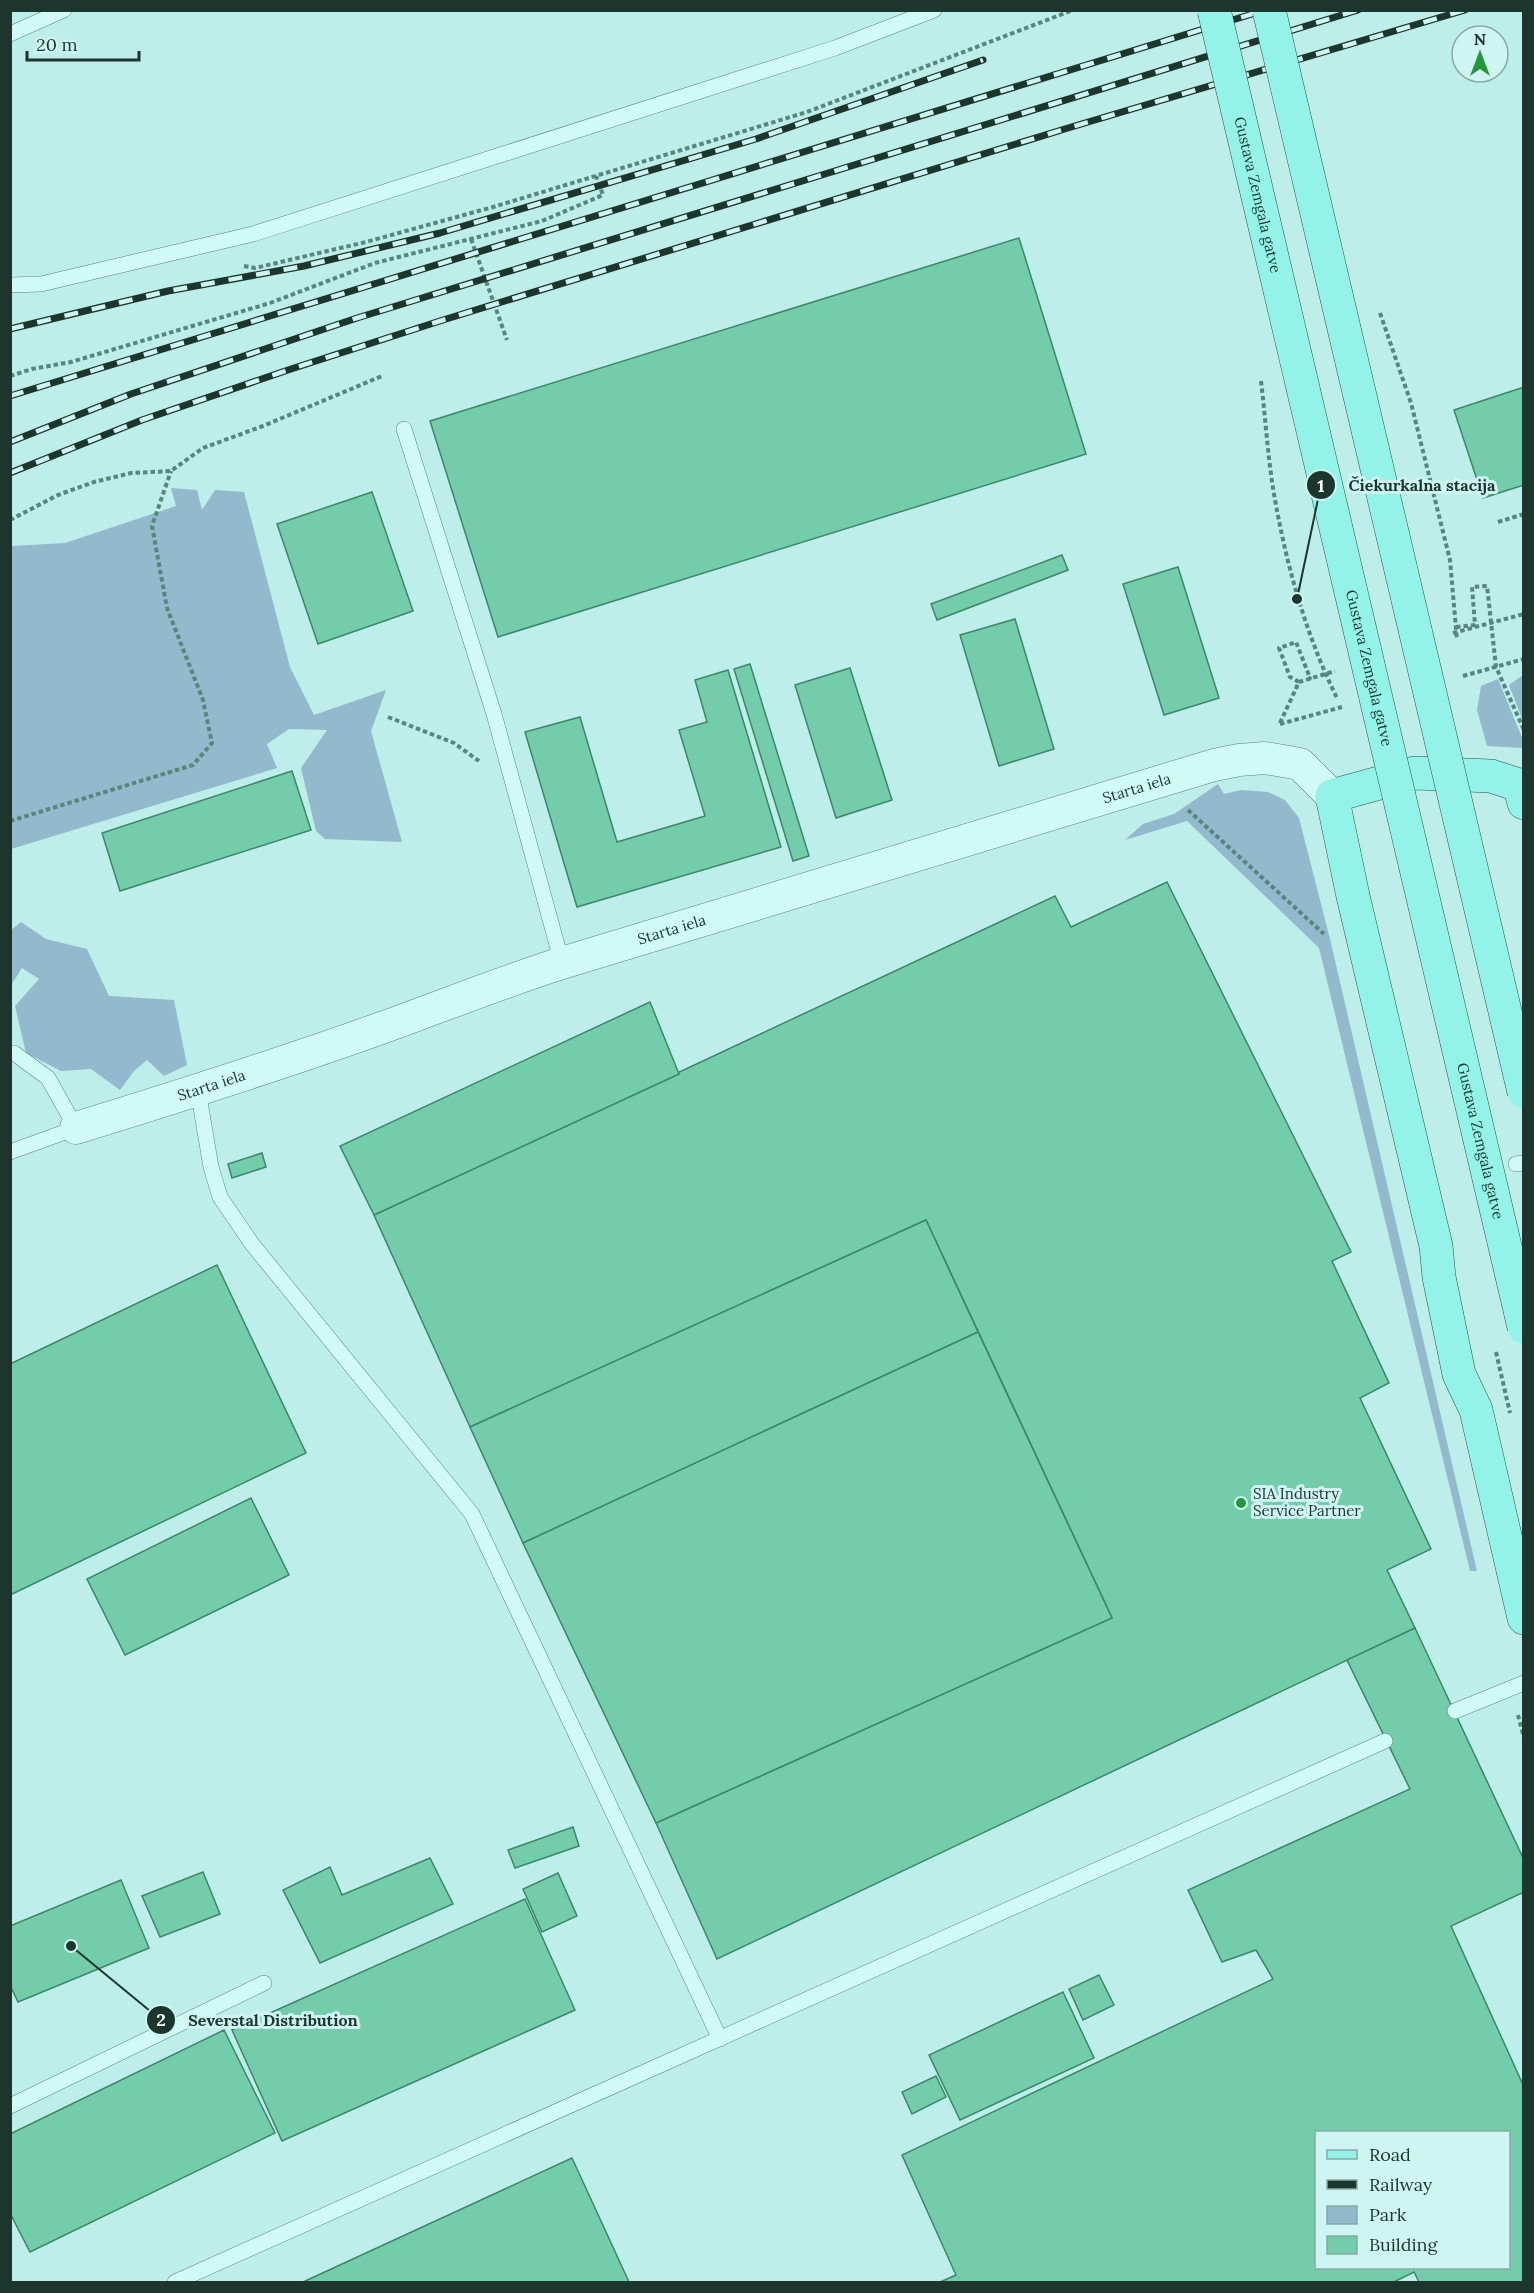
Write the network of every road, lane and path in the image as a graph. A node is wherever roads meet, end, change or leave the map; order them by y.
1 (64, 10) edge
2 (934, 10) edge
3 (1072, 10) edge
4 (1214, 10) edge
5 (1269, 10) edge
6 (10, 34) edge
7 (596, 176) junction
8 (471, 239) junction
9 (239, 265) dead end
10 (10, 285) edge
11 (507, 340) dead end
12 (10, 376) edge
13 (382, 376) dead end
14 (404, 429) dead end
15 (171, 471) junction
16 (1524, 514) edge
17 (10, 520) edge
18 (1498, 522) dead end
19 (1524, 614) edge
20 (1491, 624) junction
21 (1456, 627) dead end
22 (1324, 673) dead end
23 (1299, 682) dead end
24 (388, 717) dead end
25 (1524, 730) edge
26 (1154, 782) junction
27 (514, 785) junction
28 (1522, 790) edge
29 (1332, 796) junction
30 (10, 821) edge
31 (1330, 939) dead end
32 (562, 963) junction
33 (10, 1054) edge
34 (198, 1090) junction
35 (1524, 1092) edge
36 (76, 1128) junction
37 (10, 1152) edge
38 (1524, 1327) edge
39 (1524, 1618) edge
40 (1524, 1683) edge
41 (1455, 1711) dead end
42 (1385, 1741) dead end
43 (264, 1983) dead end
44 (720, 2039) junction
45 (10, 2106) edge
46 (175, 2283) edge

1 - 6 lane
2 - 10 lane
3 - 7 path
4 - 38 main road, Gustava Zemgala gatve, bridge
5 - 35 main road, bridge
7 - 8 path
7 - 9 path
8 - 11 path
8 - 12 path
13 - 15 path
14 - 27 lane
15 - 17 path
15 - 30 path
16 - 18 path
19 - 20 path
20 - 21 path
20 - 25 path
22 - 23 path
24 - 27 path
26 - 29 street, Starta iela
26 - 31 path
26 - 32 street, Starta iela
27 - 32 lane
28 - 29 main road
29 - 39 main road
32 - 34 street, Starta iela
33 - 36 lane
34 - 36 street, Starta iela
34 - 44 lane
36 - 37 lane, Starta iela
40 - 41 lane
42 - 44 lane
43 - 45 lane
44 - 46 lane

